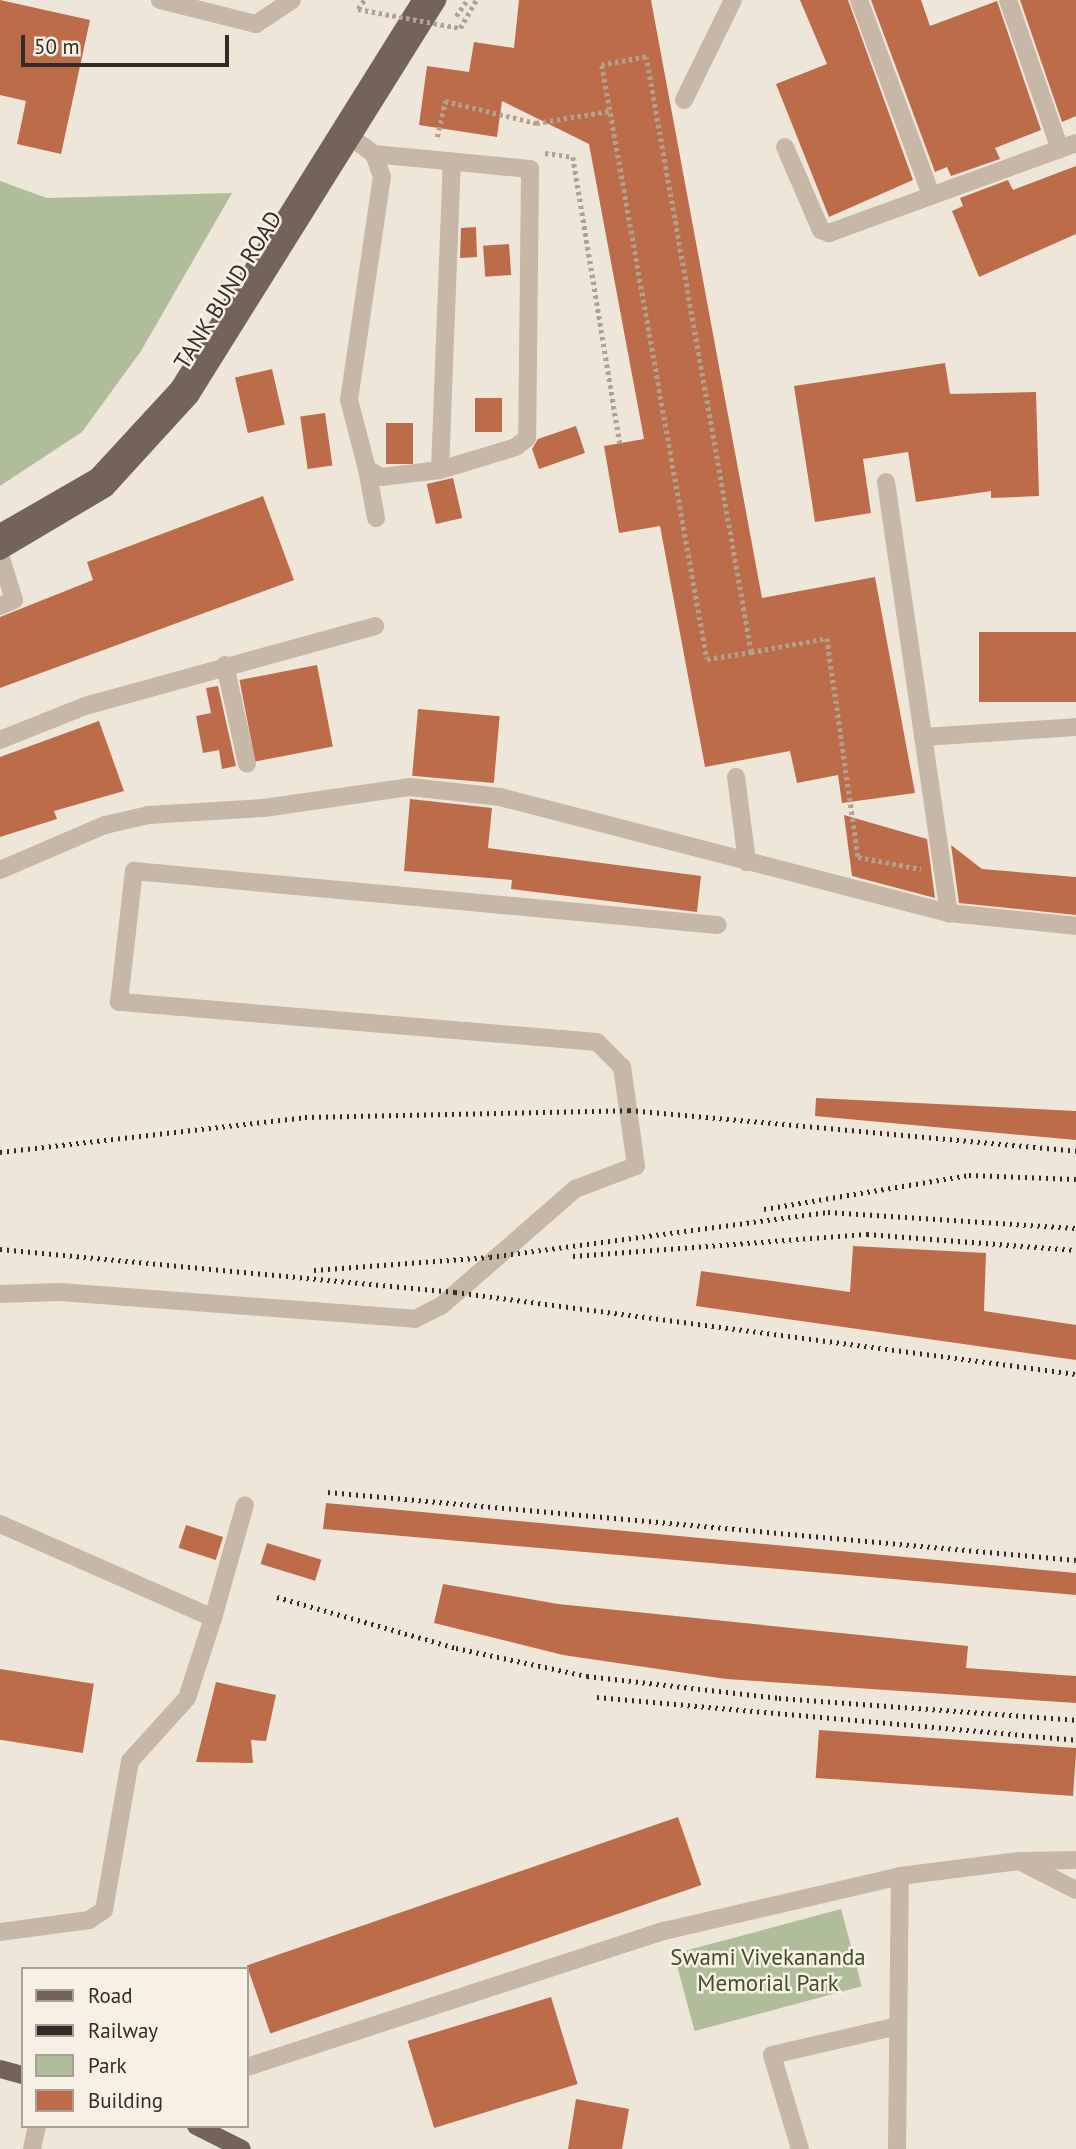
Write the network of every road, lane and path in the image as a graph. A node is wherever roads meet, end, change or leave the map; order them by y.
1 (160, 0) edge
2 (292, 0) edge
3 (364, 0) edge
4 (421, 0) edge
5 (437, 0) edge
6 (467, 0) edge
7 (476, 0) edge
8 (733, 0) edge
9 (859, 0) edge
10 (1008, 0) edge
11 (446, 33) dead end
12 (684, 100) dead end
13 (610, 110) junction
14 (352, 138) junction
15 (425, 138) dead end
16 (436, 140) junction
17 (450, 142) dead end
18 (1068, 146) edge
19 (785, 147) dead end
20 (532, 152) dead end
21 (374, 154) junction
22 (452, 161) junction
23 (931, 195) junction
24 (620, 443) dead end
25 (367, 469) junction
26 (440, 471) junction
27 (886, 482) dead end
28 (376, 519) dead end
29 (0, 534) edge
30 (0, 553) edge
31 (0, 606) edge
32 (375, 626) dead end
33 (751, 652) junction
34 (225, 665) junction
35 (1076, 727) edge
36 (923, 737) junction
37 (0, 740) edge
38 (247, 764) dead end
39 (736, 776) dead end
40 (747, 862) junction
41 (925, 869) dead end
42 (0, 870) edge
43 (949, 913) junction
44 (718, 925) dead end
45 (1076, 926) edge
46 (0, 1294) edge
47 (0, 1303) edge
48 (0, 1311) edge
49 (245, 1505) dead end
50 (0, 1524) edge
51 (213, 1618) junction
52 (1076, 1860) edge
53 (1019, 1861) junction
54 (900, 1876) junction
55 (1076, 1890) edge
56 (0, 1932) edge
57 (898, 2026) junction
58 (248, 2067) edge
59 (0, 2069) edge
60 (21, 2074) edge
61 (37, 2128) edge
62 (200, 2128) edge
63 (32, 2149) edge
64 (242, 2149) edge
65 (800, 2149) edge
66 (897, 2149) edge

1 - 2 street
3 - 7 path, bridge
4 - 29 main road, TANK BUND ROAD
5 - 14 main road, TANK BUND ROAD
6 - 11 path
8 - 12 street
9 - 23 street
10 - 18 street
13 - 16 path
13 - 33 path
13 - 33 path
14 - 21 street
14 - 30 main road, TANK BUND ROAD
15 - 16 path
16 - 17 path
18 - 23 street
19 - 23 street
20 - 24 path
21 - 22 street
21 - 25 street
22 - 26 street
22 - 26 street
25 - 26 street
25 - 28 street
27 - 36 street
30 - 31 street
32 - 34 street
33 - 41 path
34 - 37 street
34 - 38 street
35 - 36 street
36 - 43 street
39 - 40 street
40 - 42 street
40 - 43 street
43 - 45 street
44 - 46 street
47 - 48 street
49 - 51 street
50 - 51 street
51 - 56 street
52 - 53 street
53 - 54 street
53 - 55 street
54 - 57 street
54 - 58 street
57 - 65 street
57 - 66 street
59 - 60 main road
61 - 63 street
62 - 64 main road

